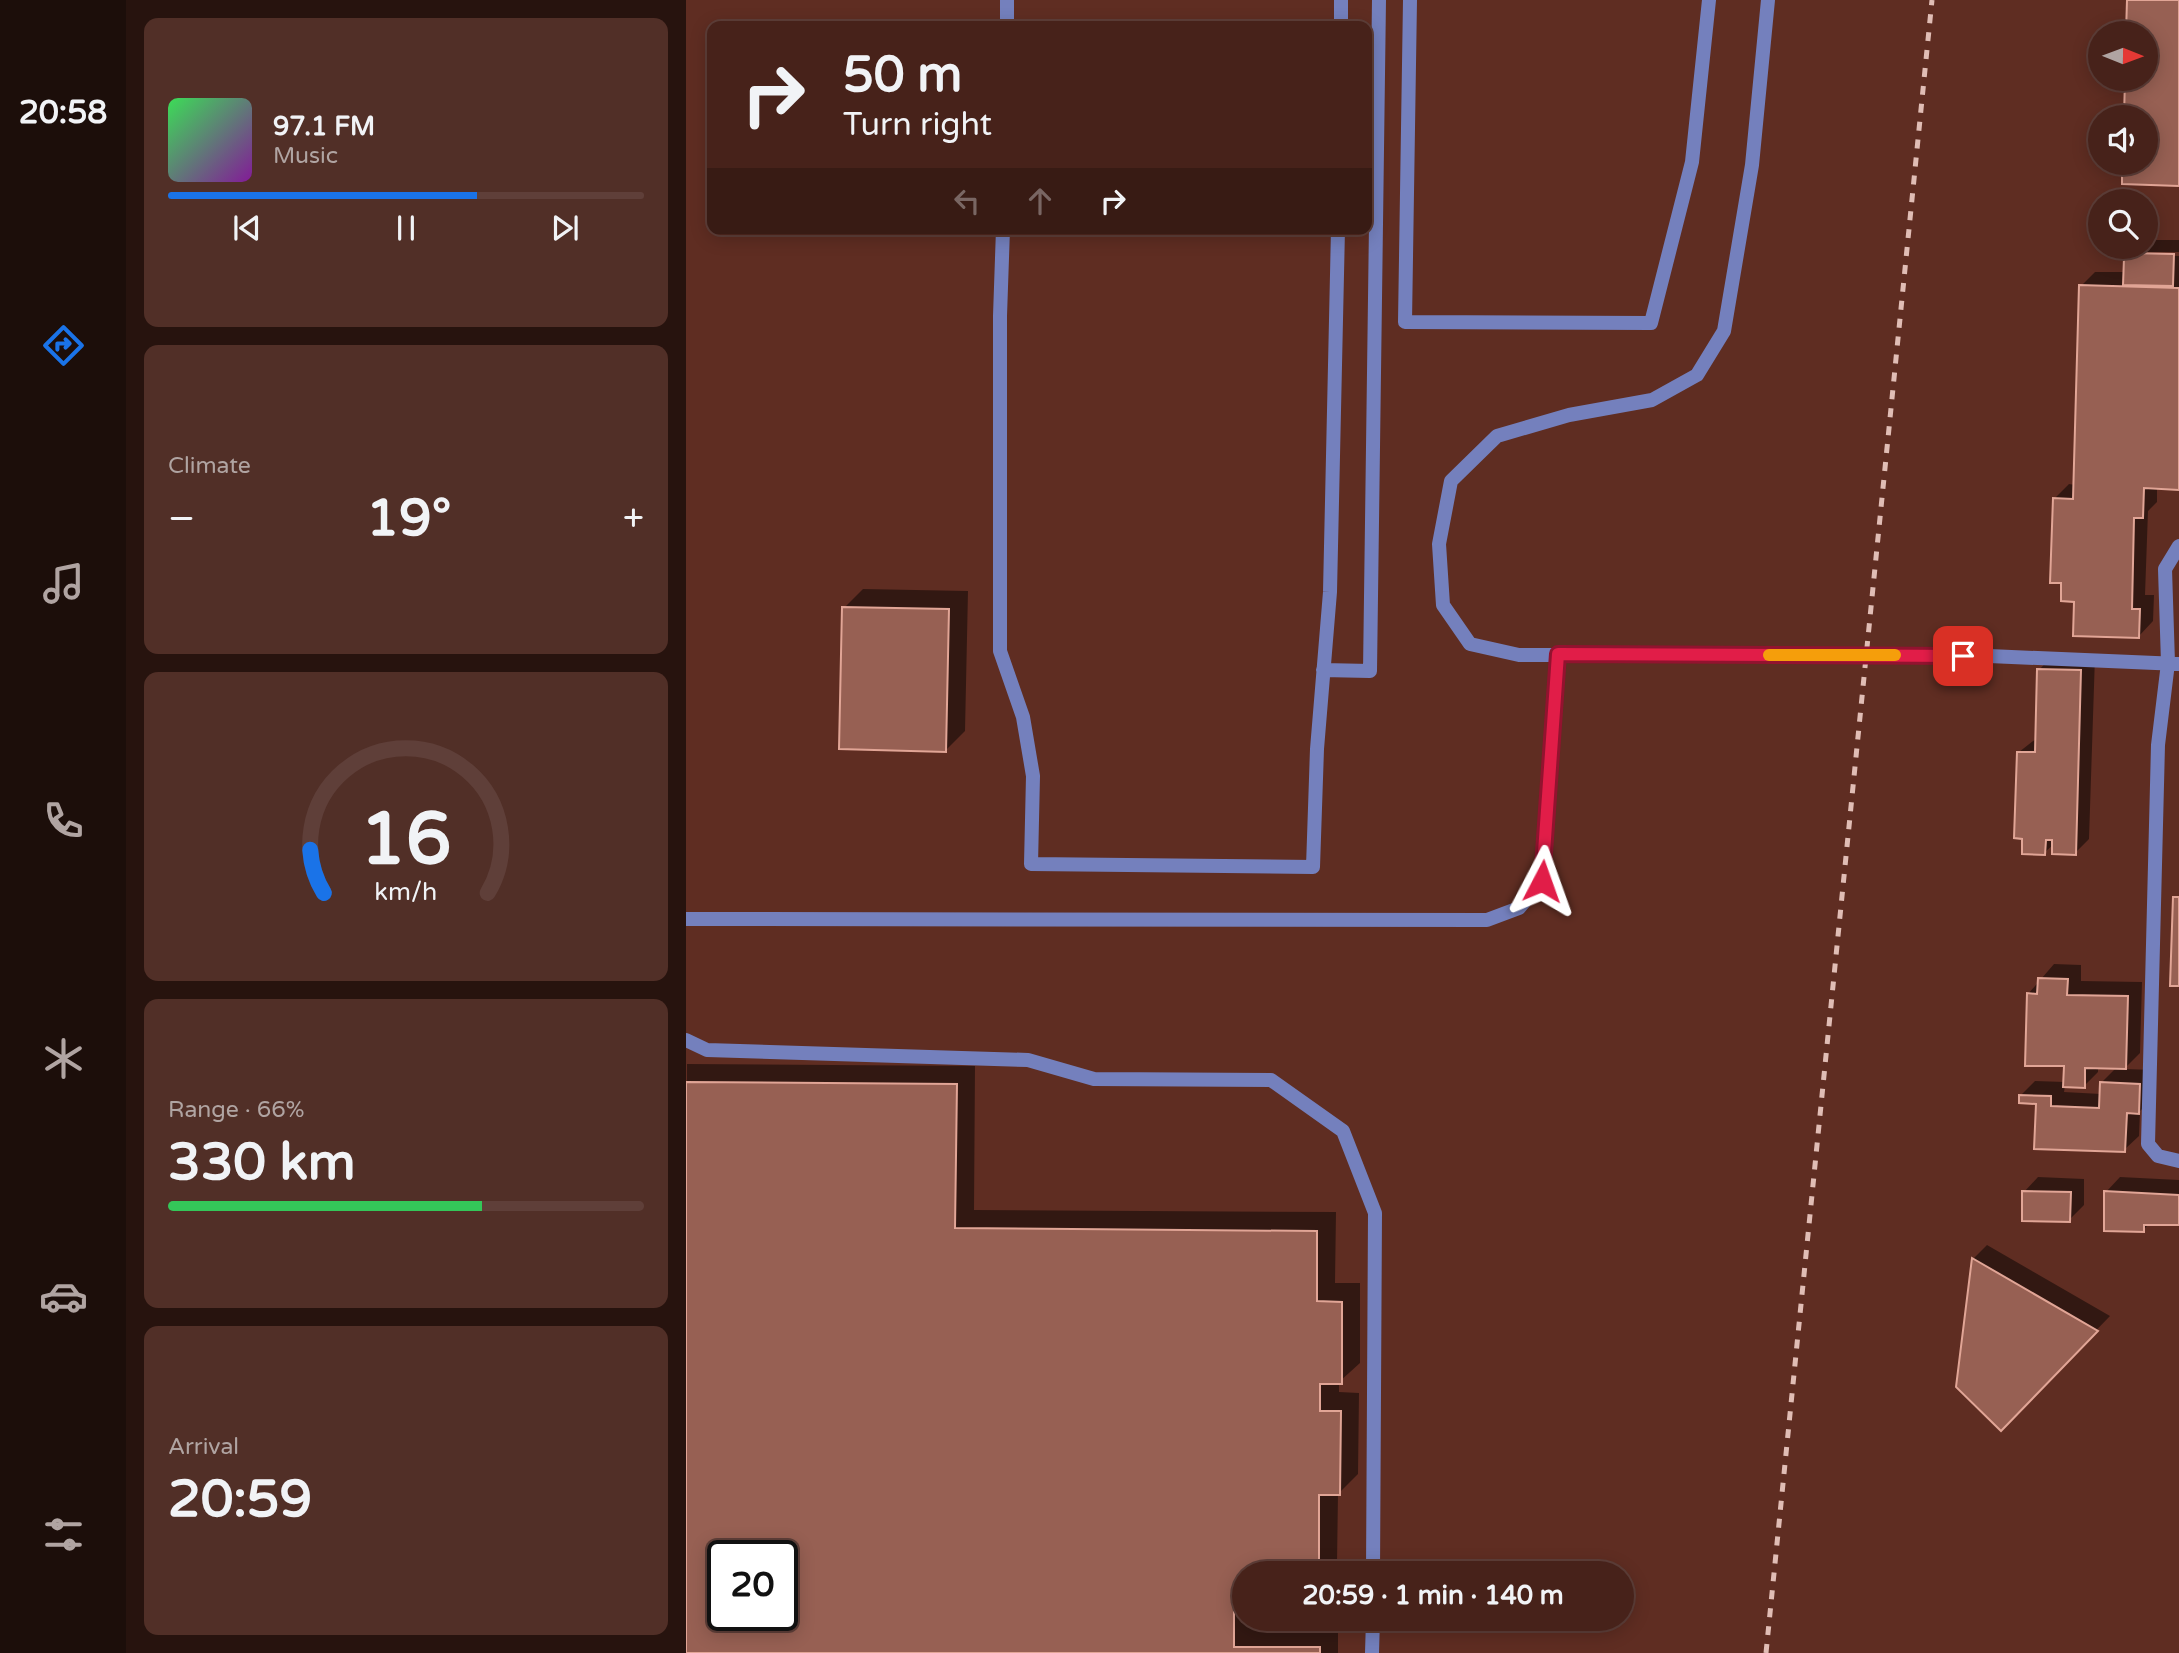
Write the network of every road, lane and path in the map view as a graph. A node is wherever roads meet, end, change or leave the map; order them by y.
1 (1007, 0) edge
2 (1341, 0) edge
3 (1379, 0) edge
4 (1410, 0) edge
5 (1709, 0) edge
6 (1768, 0) edge
7 (1007, 21) edge
8 (1341, 21) edge
9 (1003, 235) edge
10 (1338, 235) edge
11 (2179, 546) edge
12 (1558, 654) junction
13 (2174, 664) edge
14 (1323, 670) junction
15 (686, 919) edge
16 (686, 1040) edge
17 (2179, 1161) edge
18 (1373, 1561) edge
19 (1373, 1631) edge
20 (1372, 1653) edge

1 - 7 lane
2 - 8 lane
3 - 14 lane
4 - 5 lane
6 - 12 lane
9 - 14 lane
10 - 14 lane
11 - 13 lane
12 - 13 lane, bridge
12 - 15 lane
13 - 17 lane
16 - 18 lane
19 - 20 lane

